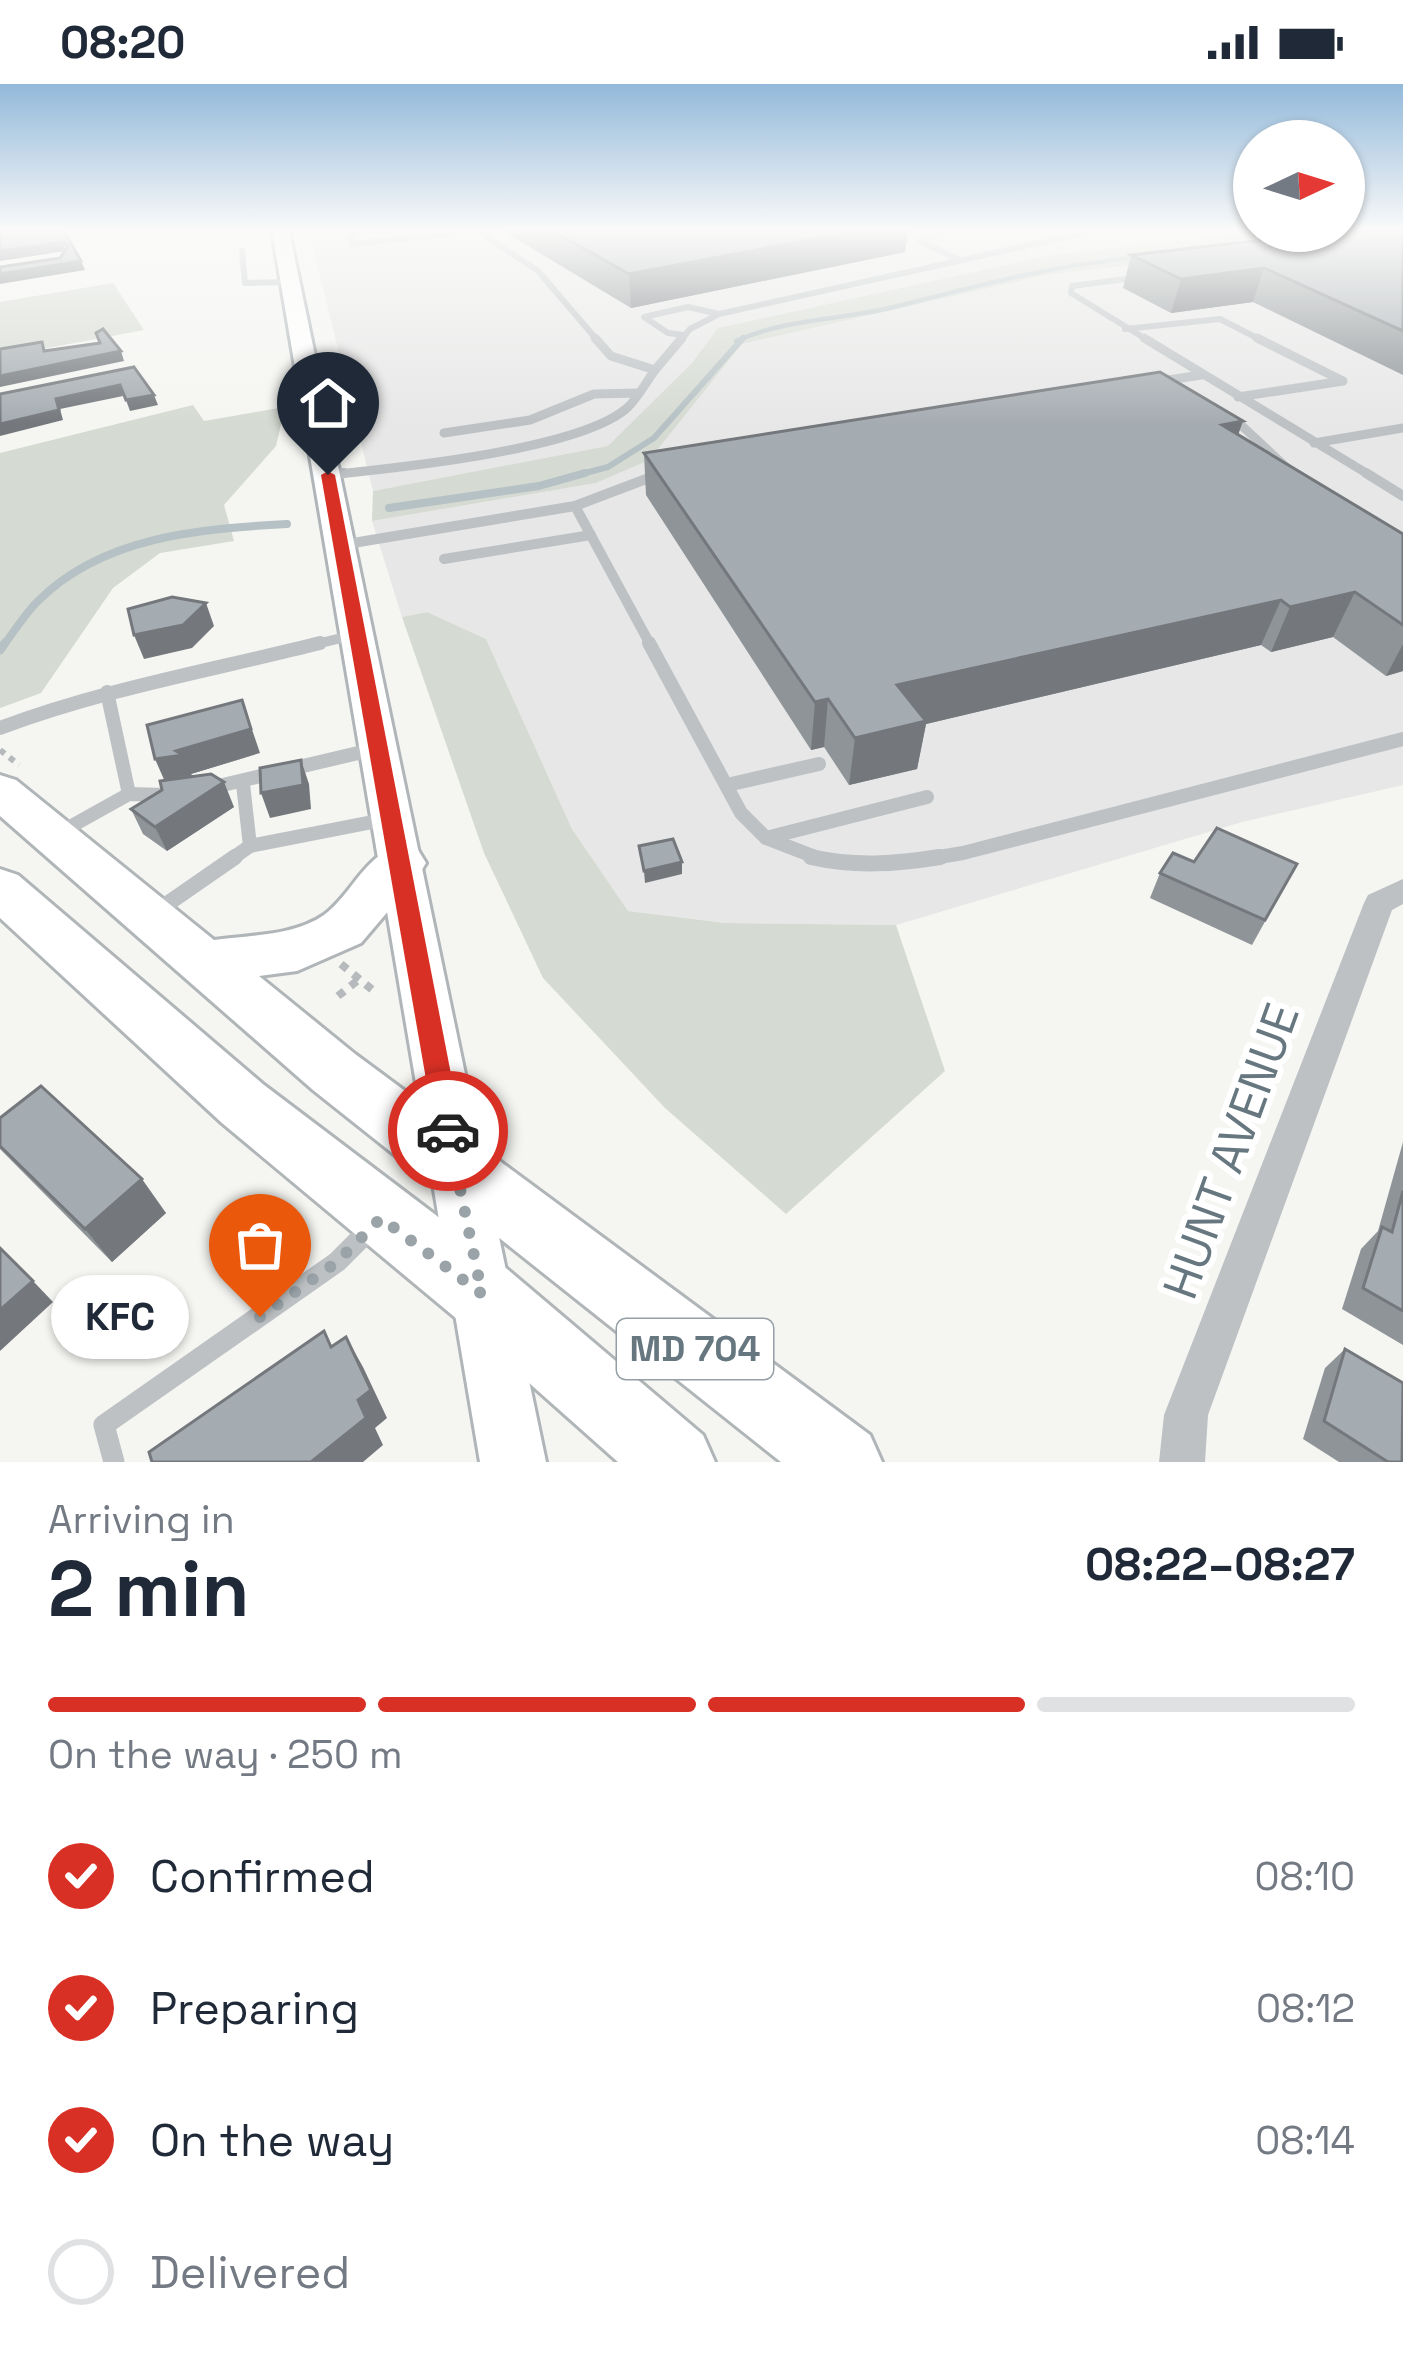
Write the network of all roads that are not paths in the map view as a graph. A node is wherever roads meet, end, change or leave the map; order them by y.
1 (293, 295) edge
2 (559, 295) edge
3 (802, 295) edge
4 (1074, 295) edge
5 (719, 314) junction
6 (1125, 329) junction
7 (684, 335) junction
8 (655, 370) junction
9 (1201, 375) junction
10 (1141, 384) edge
11 (639, 393) junction
12 (1240, 398) junction
13 (1225, 402) dead end
14 (1225, 416) edge
15 (1277, 421) junction
16 (1242, 426) junction
17 (1403, 428) edge
18 (444, 433) dead end
19 (1314, 443) junction
20 (680, 470) edge
21 (1295, 472) edge
22 (328, 475) junction
23 (1403, 496) edge
24 (575, 506) junction
25 (591, 535) junction
26 (341, 545) junction
27 (444, 559) dead end
28 (359, 633) junction
29 (107, 692) junction
30 (0, 728) edge
31 (1403, 739) edge
32 (380, 748) junction
33 (820, 764) dead end
34 (243, 784) junction
35 (727, 785) junction
36 (197, 790) edge
37 (0, 791) edge
38 (129, 794) junction
39 (174, 794) edge
40 (927, 797) dead end
41 (54, 836) junction
42 (766, 838) junction
43 (397, 841) junction
44 (250, 846) junction
45 (0, 888) edge
46 (1403, 890) edge
47 (152, 915) junction
48 (207, 962) junction
49 (453, 1160) junction
50 (381, 1218) junction
51 (482, 1294) junction
52 (114, 1462) edge
53 (513, 1462) edge
54 (676, 1462) edge
55 (843, 1462) edge
56 (1182, 1462) edge

1 - 22 main road
2 - 8 lane
3 - 5 lane
4 - 6 lane
5 - 7 lane
5 - 7 lane
6 - 9 lane
6 - 12 lane
7 - 8 lane
8 - 11 lane
9 - 10 lane
9 - 12 lane
11 - 18 lane
11 - 22 lane
12 - 13 lane
12 - 15 lane
14 - 16 lane
15 - 16 lane
15 - 19 lane
16 - 21 lane
17 - 19 lane
19 - 23 lane
20 - 24 lane
22 - 26 main road
24 - 25 lane
24 - 26 lane
25 - 27 lane
25 - 35 lane
26 - 28 main road
28 - 29 lane
28 - 32 main road
29 - 30 lane
29 - 38 lane
31 - 42 lane
32 - 34 lane
32 - 43 main road
33 - 35 lane
34 - 36 lane
34 - 44 lane
35 - 42 lane
37 - 41 main road, MD 704
38 - 39 lane
38 - 41 lane
40 - 42 lane
41 - 47 main road, MD 704
43 - 44 lane
43 - 48 main road
43 - 49 main road
44 - 47 lane
45 - 50 main road, MD 704
46 - 56 street, HUNT AVENUE
47 - 48 main road, MD 704
48 - 49 main road, MD 704
49 - 51 main road
49 - 55 main road, MD 704
50 - 51 main road, MD 704
50 - 52 lane
51 - 53 main road
51 - 54 main road, MD 704

